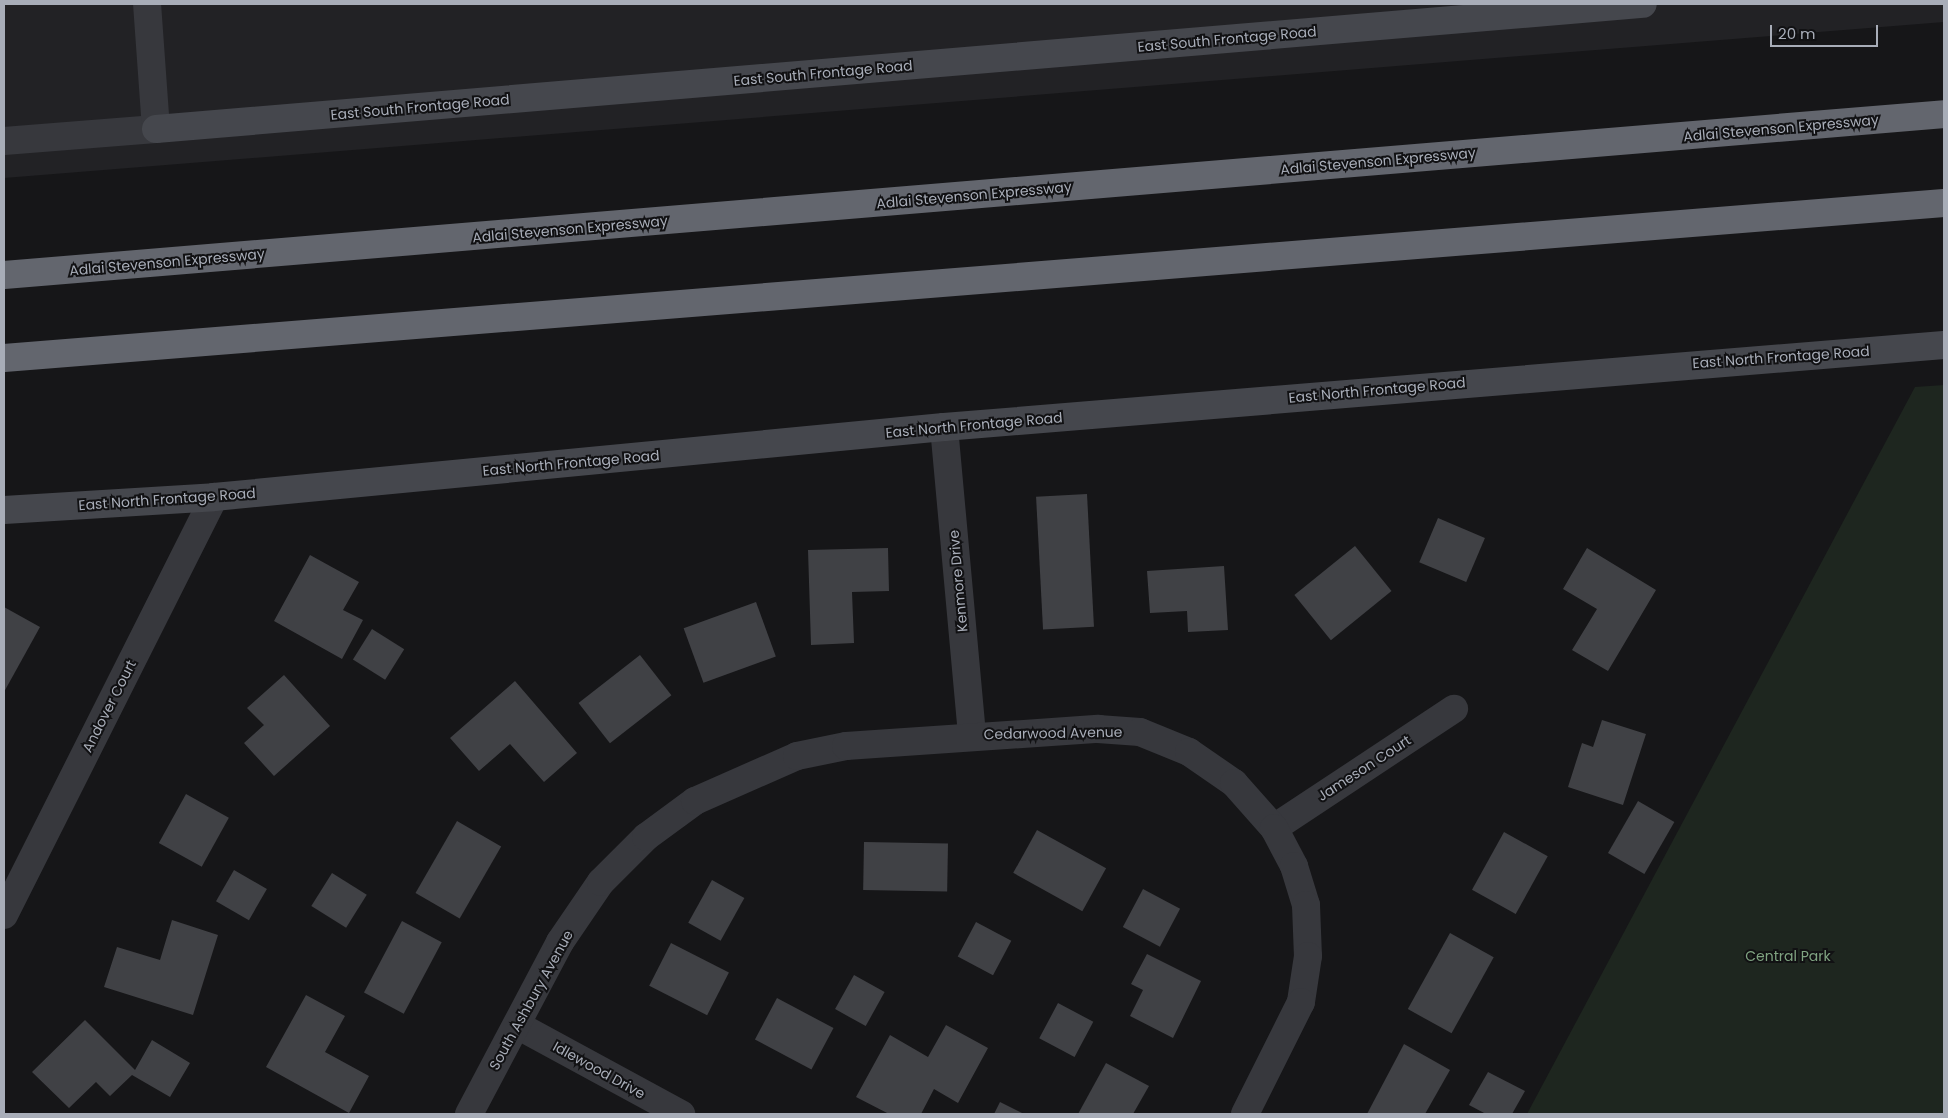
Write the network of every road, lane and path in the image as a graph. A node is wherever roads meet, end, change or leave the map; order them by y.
1 (147, 4) edge
2 (1643, 4) edge
3 (1944, 114) edge
4 (156, 129) junction
5 (4, 141) edge
6 (1944, 203) edge
7 (4, 275) edge
8 (1944, 345) edge
9 (4, 358) edge
10 (944, 427) junction
11 (214, 497) junction
12 (4, 510) edge
13 (1454, 709) dead end
14 (972, 734) junction
15 (1274, 828) junction
16 (4, 915) edge
17 (517, 1025) junction
18 (469, 1114) edge
19 (681, 1114) edge
20 (1245, 1114) edge

1 - 4 street
2 - 4 street, East South Frontage Road
3 - 7 highway, Adlai Stevenson Expressway
4 - 5 street, East South Frontage Road
6 - 9 highway
8 - 10 street, East North Frontage Road
10 - 11 street, East North Frontage Road
10 - 14 street, Kenmore Drive
11 - 12 street, East North Frontage Road
11 - 16 street, Andover Court
13 - 15 street, Jameson Court
14 - 15 street, Cedarwood Avenue
14 - 17 street, South Ashbury Avenue
15 - 20 street, Cedarwood Avenue
17 - 18 street, South Ashbury Avenue
17 - 19 street, Idlewood Drive

